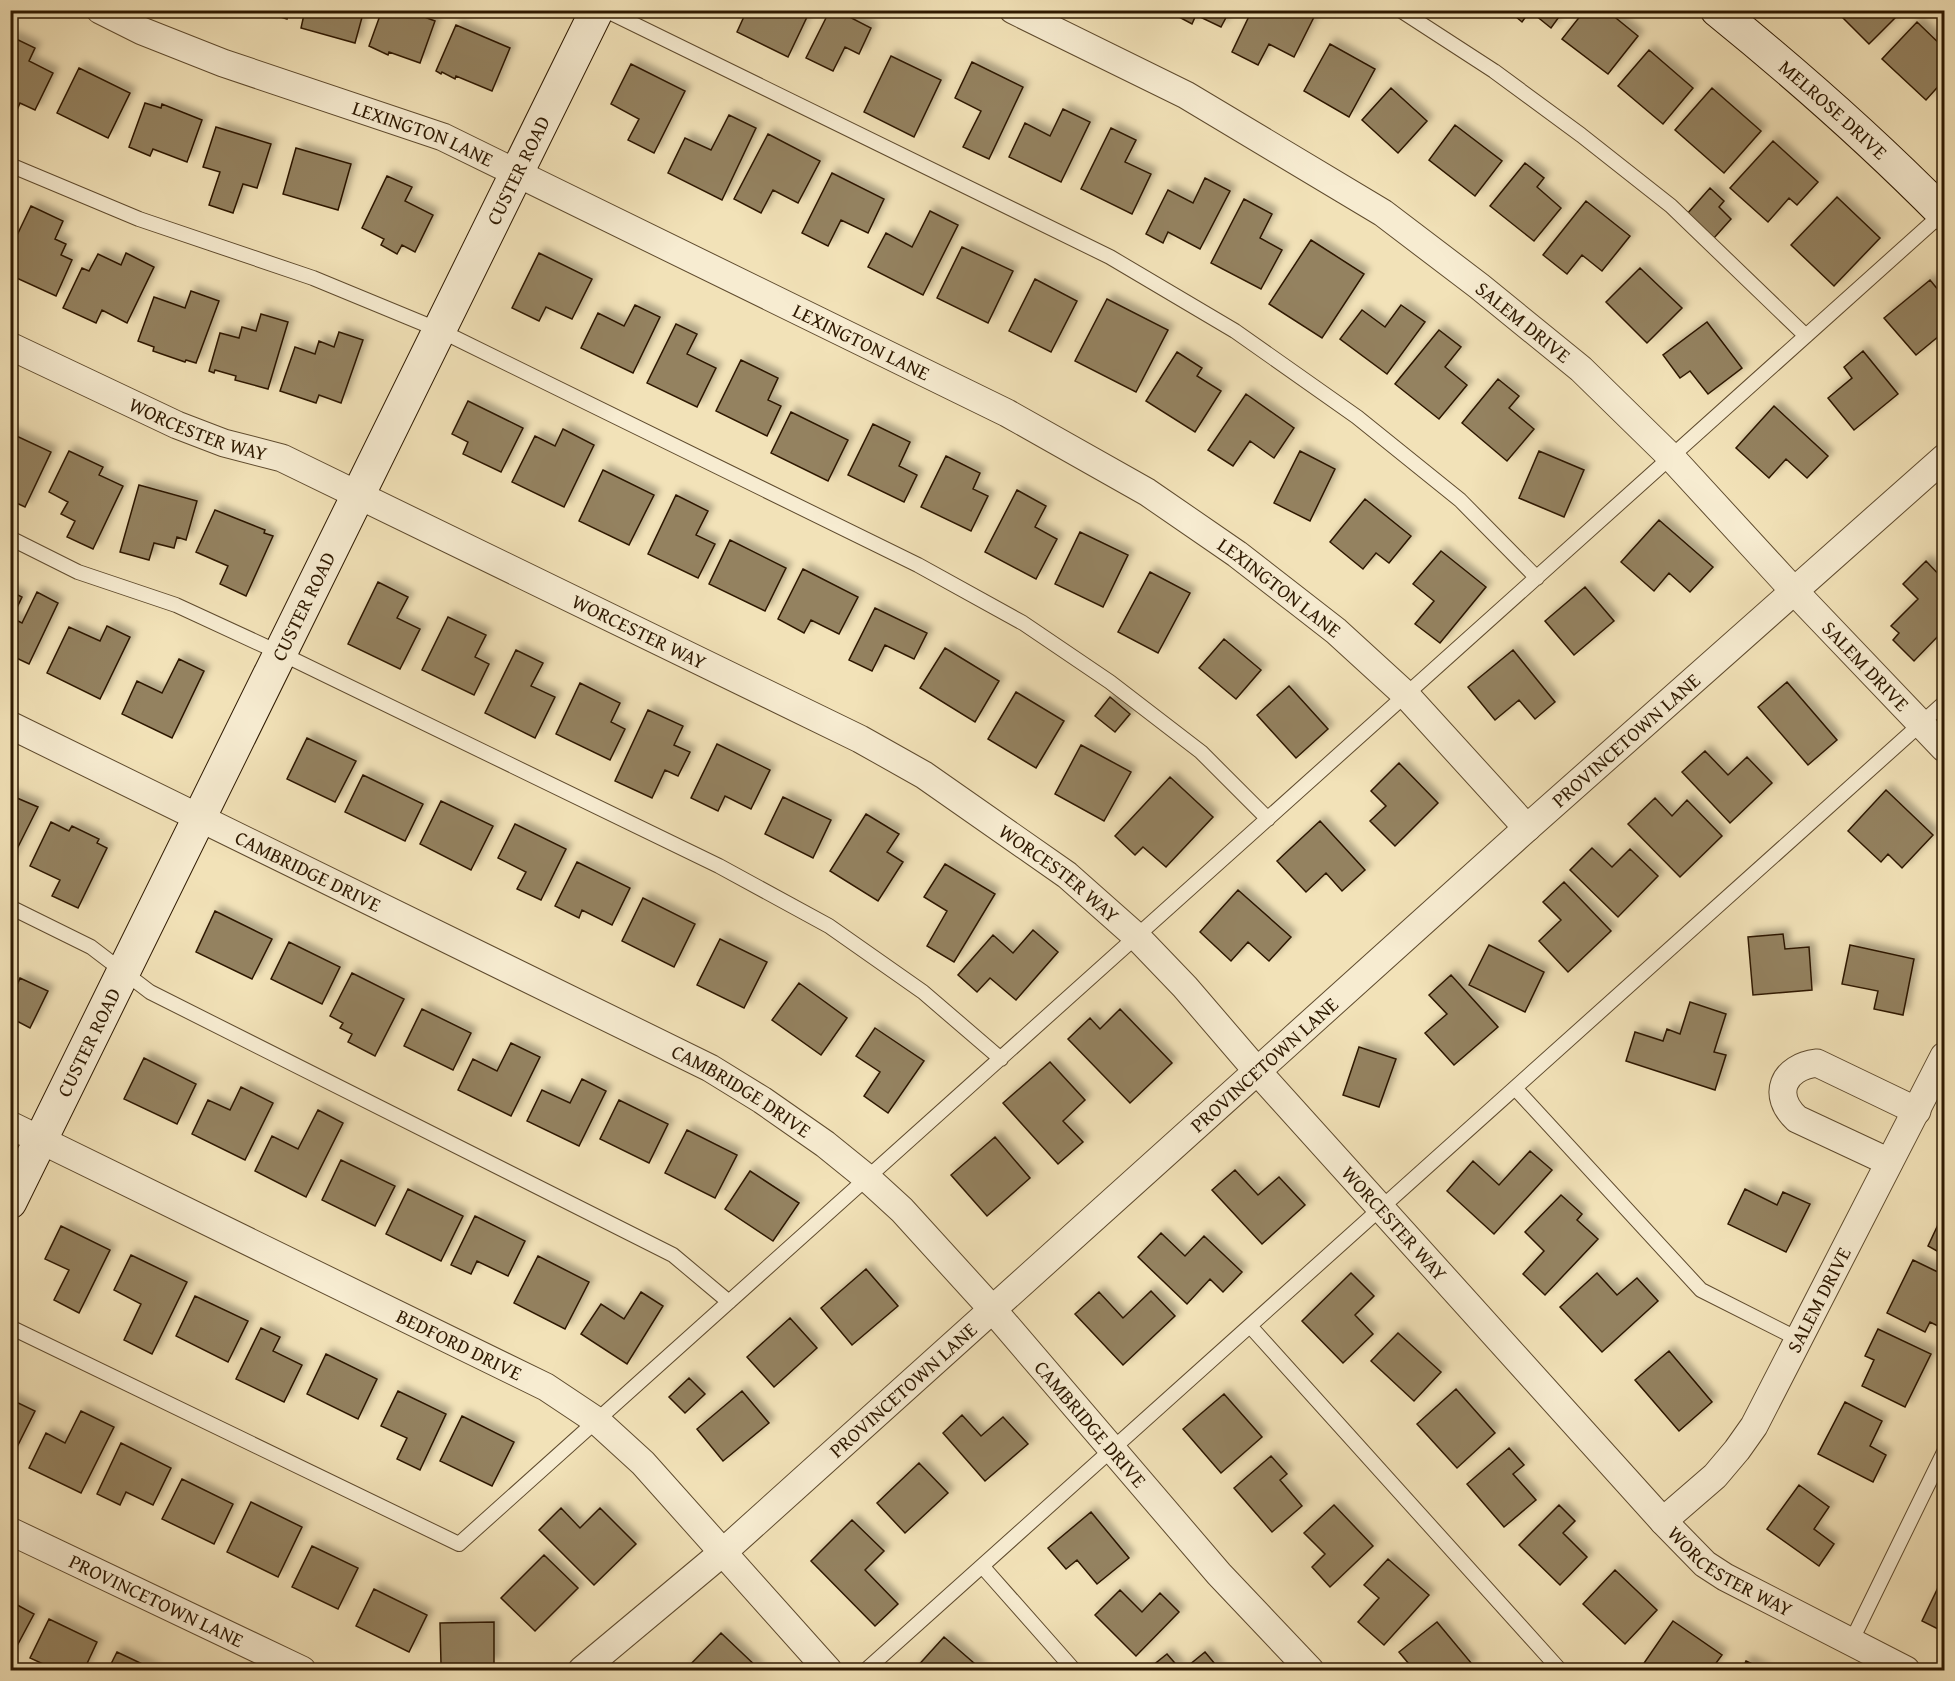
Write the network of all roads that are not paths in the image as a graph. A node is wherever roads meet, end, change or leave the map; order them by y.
1 (100, 10) edge
2 (597, 10) edge
3 (605, 10) edge
4 (1013, 10) edge
5 (1400, 10) edge
6 (1717, 10) edge
7 (10, 165) edge
8 (517, 173) junction
9 (1944, 213) edge
10 (439, 330) junction
11 (1806, 336) junction
12 (10, 346) edge
13 (1671, 458) junction
14 (1944, 458) edge
15 (358, 494) junction
16 (10, 538) edge
17 (1537, 578) junction
18 (1795, 592) junction
19 (280, 653) junction
20 (1406, 695) junction
21 (1944, 703) edge
22 (1922, 724) junction
23 (10, 725) edge
24 (1944, 748) edge
25 (199, 818) junction
26 (1268, 819) junction
27 (1527, 828) junction
28 (10, 907) edge
29 (1137, 937) junction
30 (124, 971) junction
31 (1944, 1056) edge
32 (1000, 1059) junction
33 (1258, 1072) junction
34 (1515, 1088) junction
35 (1917, 1111) junction
36 (10, 1125) edge
37 (41, 1140) junction
38 (1889, 1162) junction
39 (867, 1178) junction
40 (10, 1202) edge
41 (1381, 1208) junction
42 (729, 1302) junction
43 (993, 1310) junction
44 (1250, 1326) junction
45 (10, 1327) edge
46 (1798, 1339) junction
47 (597, 1421) junction
48 (1113, 1449) junction
49 (1944, 1452) edge
50 (1663, 1521) junction
51 (10, 1531) edge
52 (722, 1553) junction
53 (982, 1566) junction
54 (1851, 1642) junction
55 (302, 1671) edge
56 (582, 1671) edge
57 (828, 1671) edge
58 (866, 1671) edge
59 (1074, 1671) edge
60 (1310, 1671) edge
61 (1560, 1671) edge
62 (1906, 1671) edge

1 - 8 street, LEXINGTON LANE
2 - 8 street, CUSTER ROAD
3 - 17 lane
4 - 13 street, SALEM DRIVE
5 - 11 lane
6 - 9 street, MELROSE DRIVE
7 - 10 lane
8 - 10 street, CUSTER ROAD
8 - 20 street, LEXINGTON LANE
9 - 11 lane
10 - 15 street, CUSTER ROAD
10 - 26 lane
11 - 13 lane
12 - 15 street, WORCESTER WAY
13 - 17 lane
13 - 18 street, SALEM DRIVE
14 - 18 street, PROVINCETOWN LANE
15 - 19 street, CUSTER ROAD
15 - 29 street, WORCESTER WAY
16 - 19 lane
17 - 20 lane
18 - 22 street, SALEM DRIVE
18 - 27 street, PROVINCETOWN LANE
19 - 25 street, CUSTER ROAD
19 - 32 lane
20 - 26 lane
20 - 27 street, LEXINGTON LANE
21 - 22 lane
22 - 24 street, SALEM DRIVE
22 - 34 lane
23 - 25 street, CAMBRIDGE DRIVE
25 - 30 street, CUSTER ROAD
25 - 39 street, CAMBRIDGE DRIVE
26 - 29 lane
27 - 33 street, PROVINCETOWN LANE
28 - 30 lane
29 - 32 lane
29 - 33 street, WORCESTER WAY
30 - 37 street, CUSTER ROAD
30 - 42 lane
31 - 35 street, SALEM DRIVE
32 - 39 lane
33 - 41 street, WORCESTER WAY
33 - 43 street, PROVINCETOWN LANE
34 - 41 lane
34 - 46 lane
35 - 38 street, SALEM DRIVE
35 - 38 street
36 - 37 street, BEDFORD DRIVE
37 - 40 street, CUSTER ROAD
37 - 47 street, BEDFORD DRIVE
38 - 46 street, SALEM DRIVE
39 - 42 lane
39 - 43 street, CAMBRIDGE DRIVE
41 - 44 lane
41 - 50 street, WORCESTER WAY
42 - 47 lane
43 - 48 street, CAMBRIDGE DRIVE
43 - 52 street, PROVINCETOWN LANE
44 - 48 lane
44 - 61 lane
45 - 47 lane
46 - 50 street, SALEM DRIVE
47 - 52 street, BEDFORD DRIVE
48 - 53 lane
48 - 60 street, CAMBRIDGE DRIVE
49 - 54 lane
50 - 54 street, WORCESTER WAY
51 - 55 street, PROVINCETOWN LANE
52 - 56 street, PROVINCETOWN LANE
52 - 57 street, BEDFORD DRIVE
53 - 58 lane
53 - 59 lane
54 - 62 street, WORCESTER WAY

